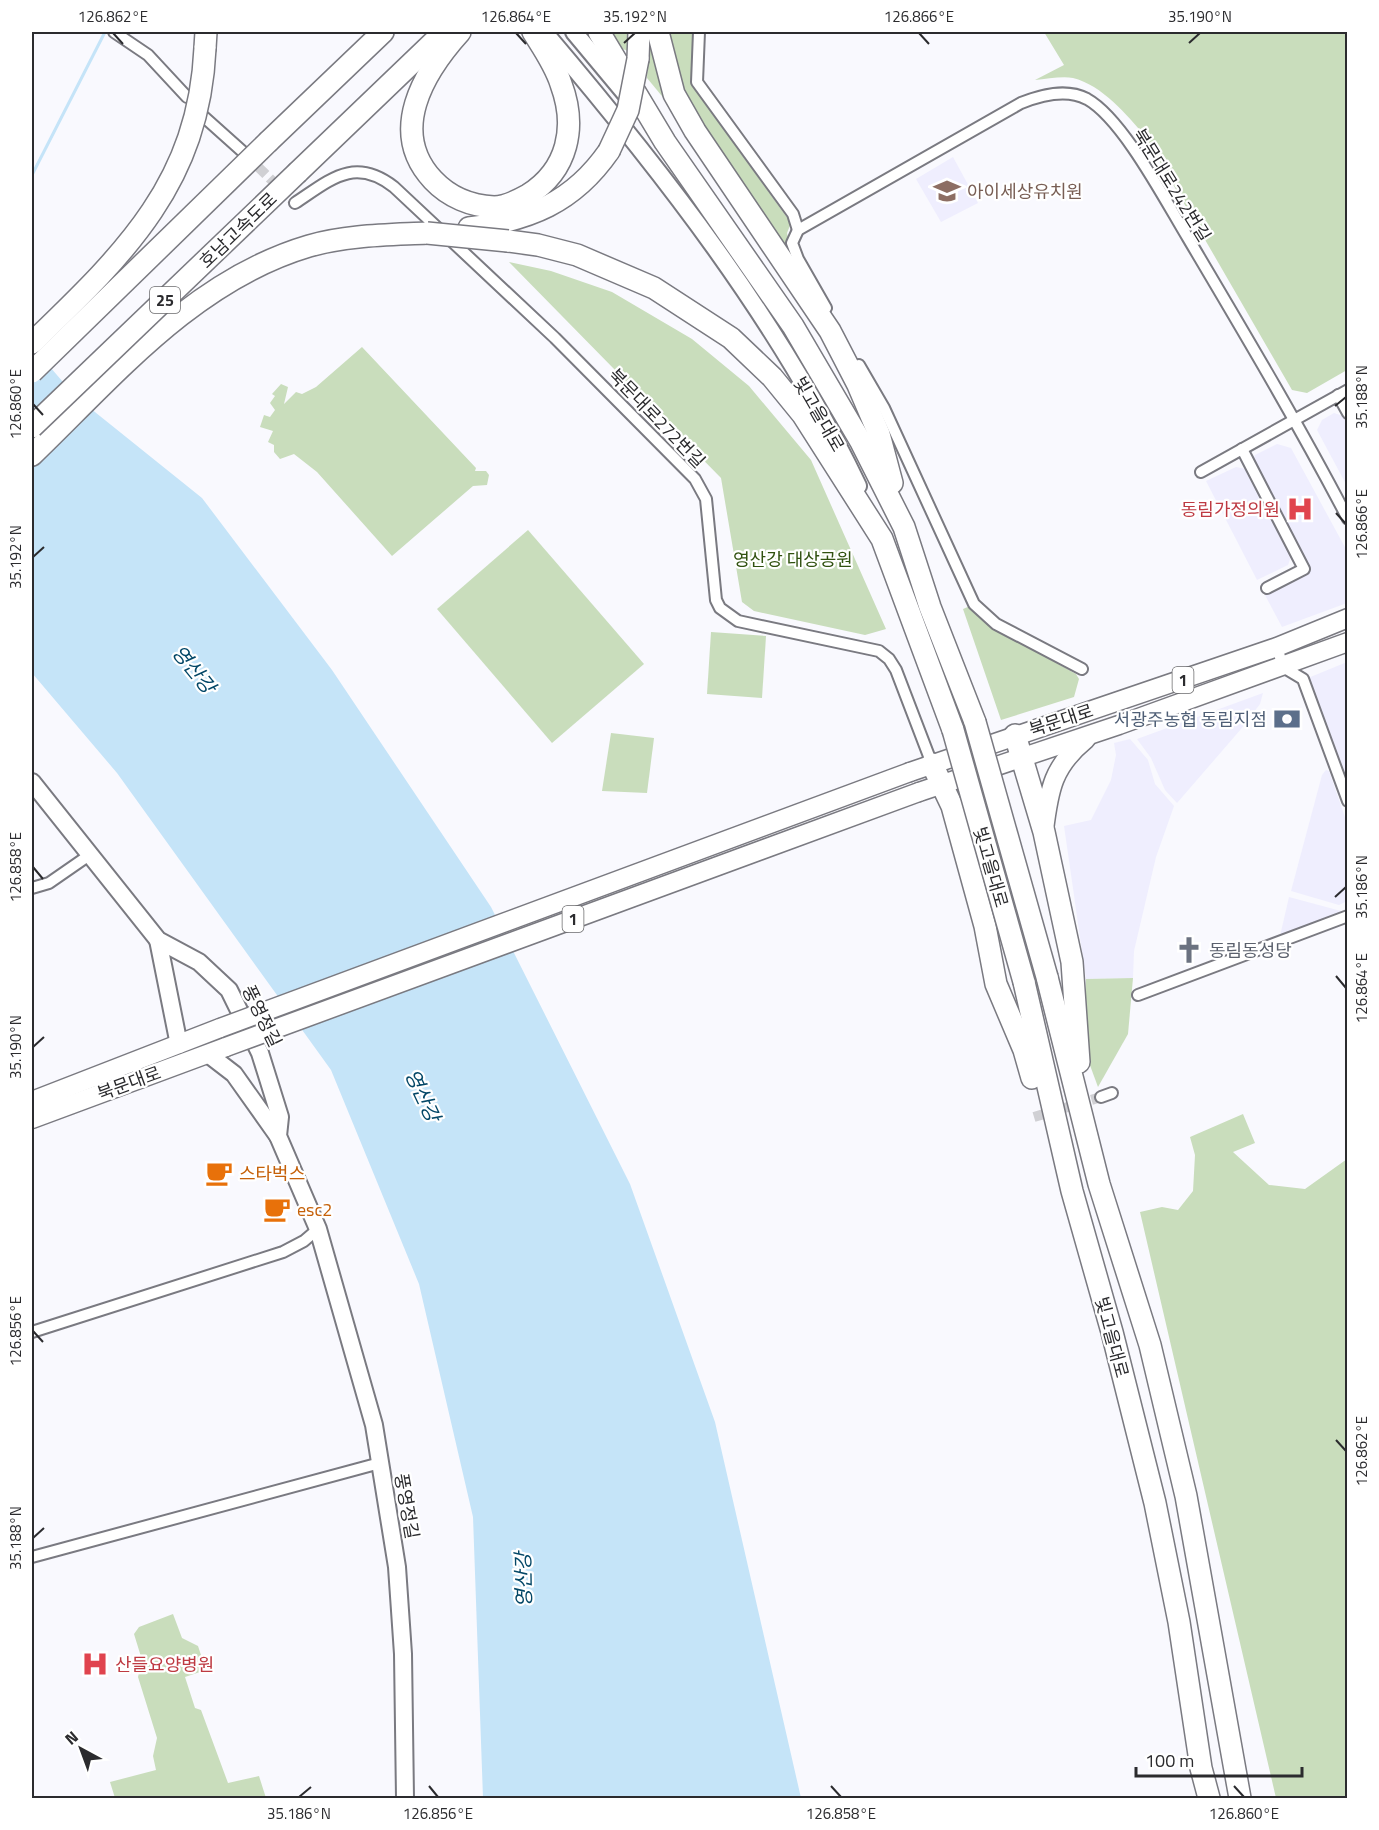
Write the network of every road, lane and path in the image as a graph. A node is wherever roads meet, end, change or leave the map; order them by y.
1 (114, 32) edge
2 (383, 32) edge
3 (444, 32) edge
4 (460, 32) edge
5 (533, 32) edge
6 (544, 32) edge
7 (574, 32) edge
8 (599, 32) edge
9 (639, 32) edge
10 (658, 32) edge
11 (699, 32) edge
12 (205, 40) edge
13 (187, 98) dead end
14 (204, 117) dead end
15 (665, 142) junction
16 (242, 151) tunnel mouth
17 (295, 203) dead end
18 (798, 230) junction
19 (427, 233) junction
20 (32, 344) edge
21 (32, 372) edge
22 (1343, 393) edge
23 (1347, 413) edge
24 (1294, 420) junction
25 (32, 427) edge
26 (1242, 449) junction
27 (32, 455) edge
28 (1201, 472) dead end
29 (1347, 519) edge
30 (904, 527) junction
31 (882, 539) junction
32 (1268, 588) dead end
33 (1347, 618) edge
34 (1347, 642) edge
35 (1277, 647) junction
36 (1283, 667) junction
37 (1082, 669) dead end
38 (1092, 734) junction
39 (1016, 735) junction
40 (1022, 757) junction
41 (932, 764) junction
42 (32, 782) edge
43 (942, 786) junction
44 (1347, 801) edge
45 (1044, 832) junction
46 (88, 856) junction
47 (32, 888) edge
48 (1347, 916) edge
49 (158, 940) junction
50 (1138, 995) dead end
51 (179, 1045) junction
52 (208, 1054) junction
53 (1112, 1093) dead end
54 (1101, 1097) tunnel mouth
55 (32, 1101) edge
56 (32, 1119) edge
57 (278, 1136) junction
58 (1099, 1184) junction
59 (1072, 1191) junction
60 (318, 1229) junction
61 (32, 1332) edge
62 (380, 1463) junction
63 (32, 1557) edge
64 (1202, 1768) junction
65 (405, 1798) edge
66 (1202, 1798) edge
67 (1209, 1798) edge
68 (1240, 1798) edge

1 - 13 street
2 - 21 highway, 25, bridge
3 - 25 highway, 호남고속도로 / 25, bridge
4 - 5 highway
6 - 31 street, 빛고을대로
7 - 15 street, 빛고을대로
8 - 15 highway
9 - 19 highway, bridge
10 - 30 highway
11 - 18 street
12 - 20 highway, bridge
14 - 16 street
15 - 30 highway, 빛고을대로
17 - 41 street, 북문대로272번길
18 - 24 street, 북문대로242번길
18 - 37 street
19 - 27 highway
19 - 31 highway, bridge
22 - 23 street
22 - 24 street
24 - 26 street
24 - 29 street, 북문대로242번길
26 - 28 street
26 - 32 street
30 - 58 highway, 빛고을대로, bridge
31 - 59 highway, 빛고을대로, bridge
33 - 35 main road, 북문대로 / 1
34 - 36 main road, 북문대로 / 1
35 - 36 street
35 - 39 main road, 북문대로 / 1
36 - 38 main road, 북문대로 / 1
36 - 44 street
38 - 40 main road, 북문대로 / 1
38 - 45 main road
39 - 40 highway
39 - 41 main road, 북문대로 / 1
40 - 43 main road, 북문대로 / 1
40 - 45 highway
41 - 43 highway
41 - 51 main road, 북문대로 / 1, bridge
42 - 46 street, 풍영정길
43 - 52 main road, 북문대로 / 1, bridge
43 - 59 highway
45 - 58 highway
46 - 47 street
46 - 49 street, 풍영정길
48 - 50 street
49 - 51 street
49 - 57 street, 풍영정길
51 - 55 main road, 북문대로 / 1
52 - 56 main road, 북문대로 / 1
52 - 57 street
53 - 54 street
57 - 60 street, 풍영정길
58 - 68 highway, 빛고을대로
59 - 64 highway, 빛고을대로
60 - 61 street
60 - 62 street, 풍영정길
62 - 63 street
62 - 65 street, 풍영정길
64 - 66 highway
64 - 67 highway, 빛고을대로

